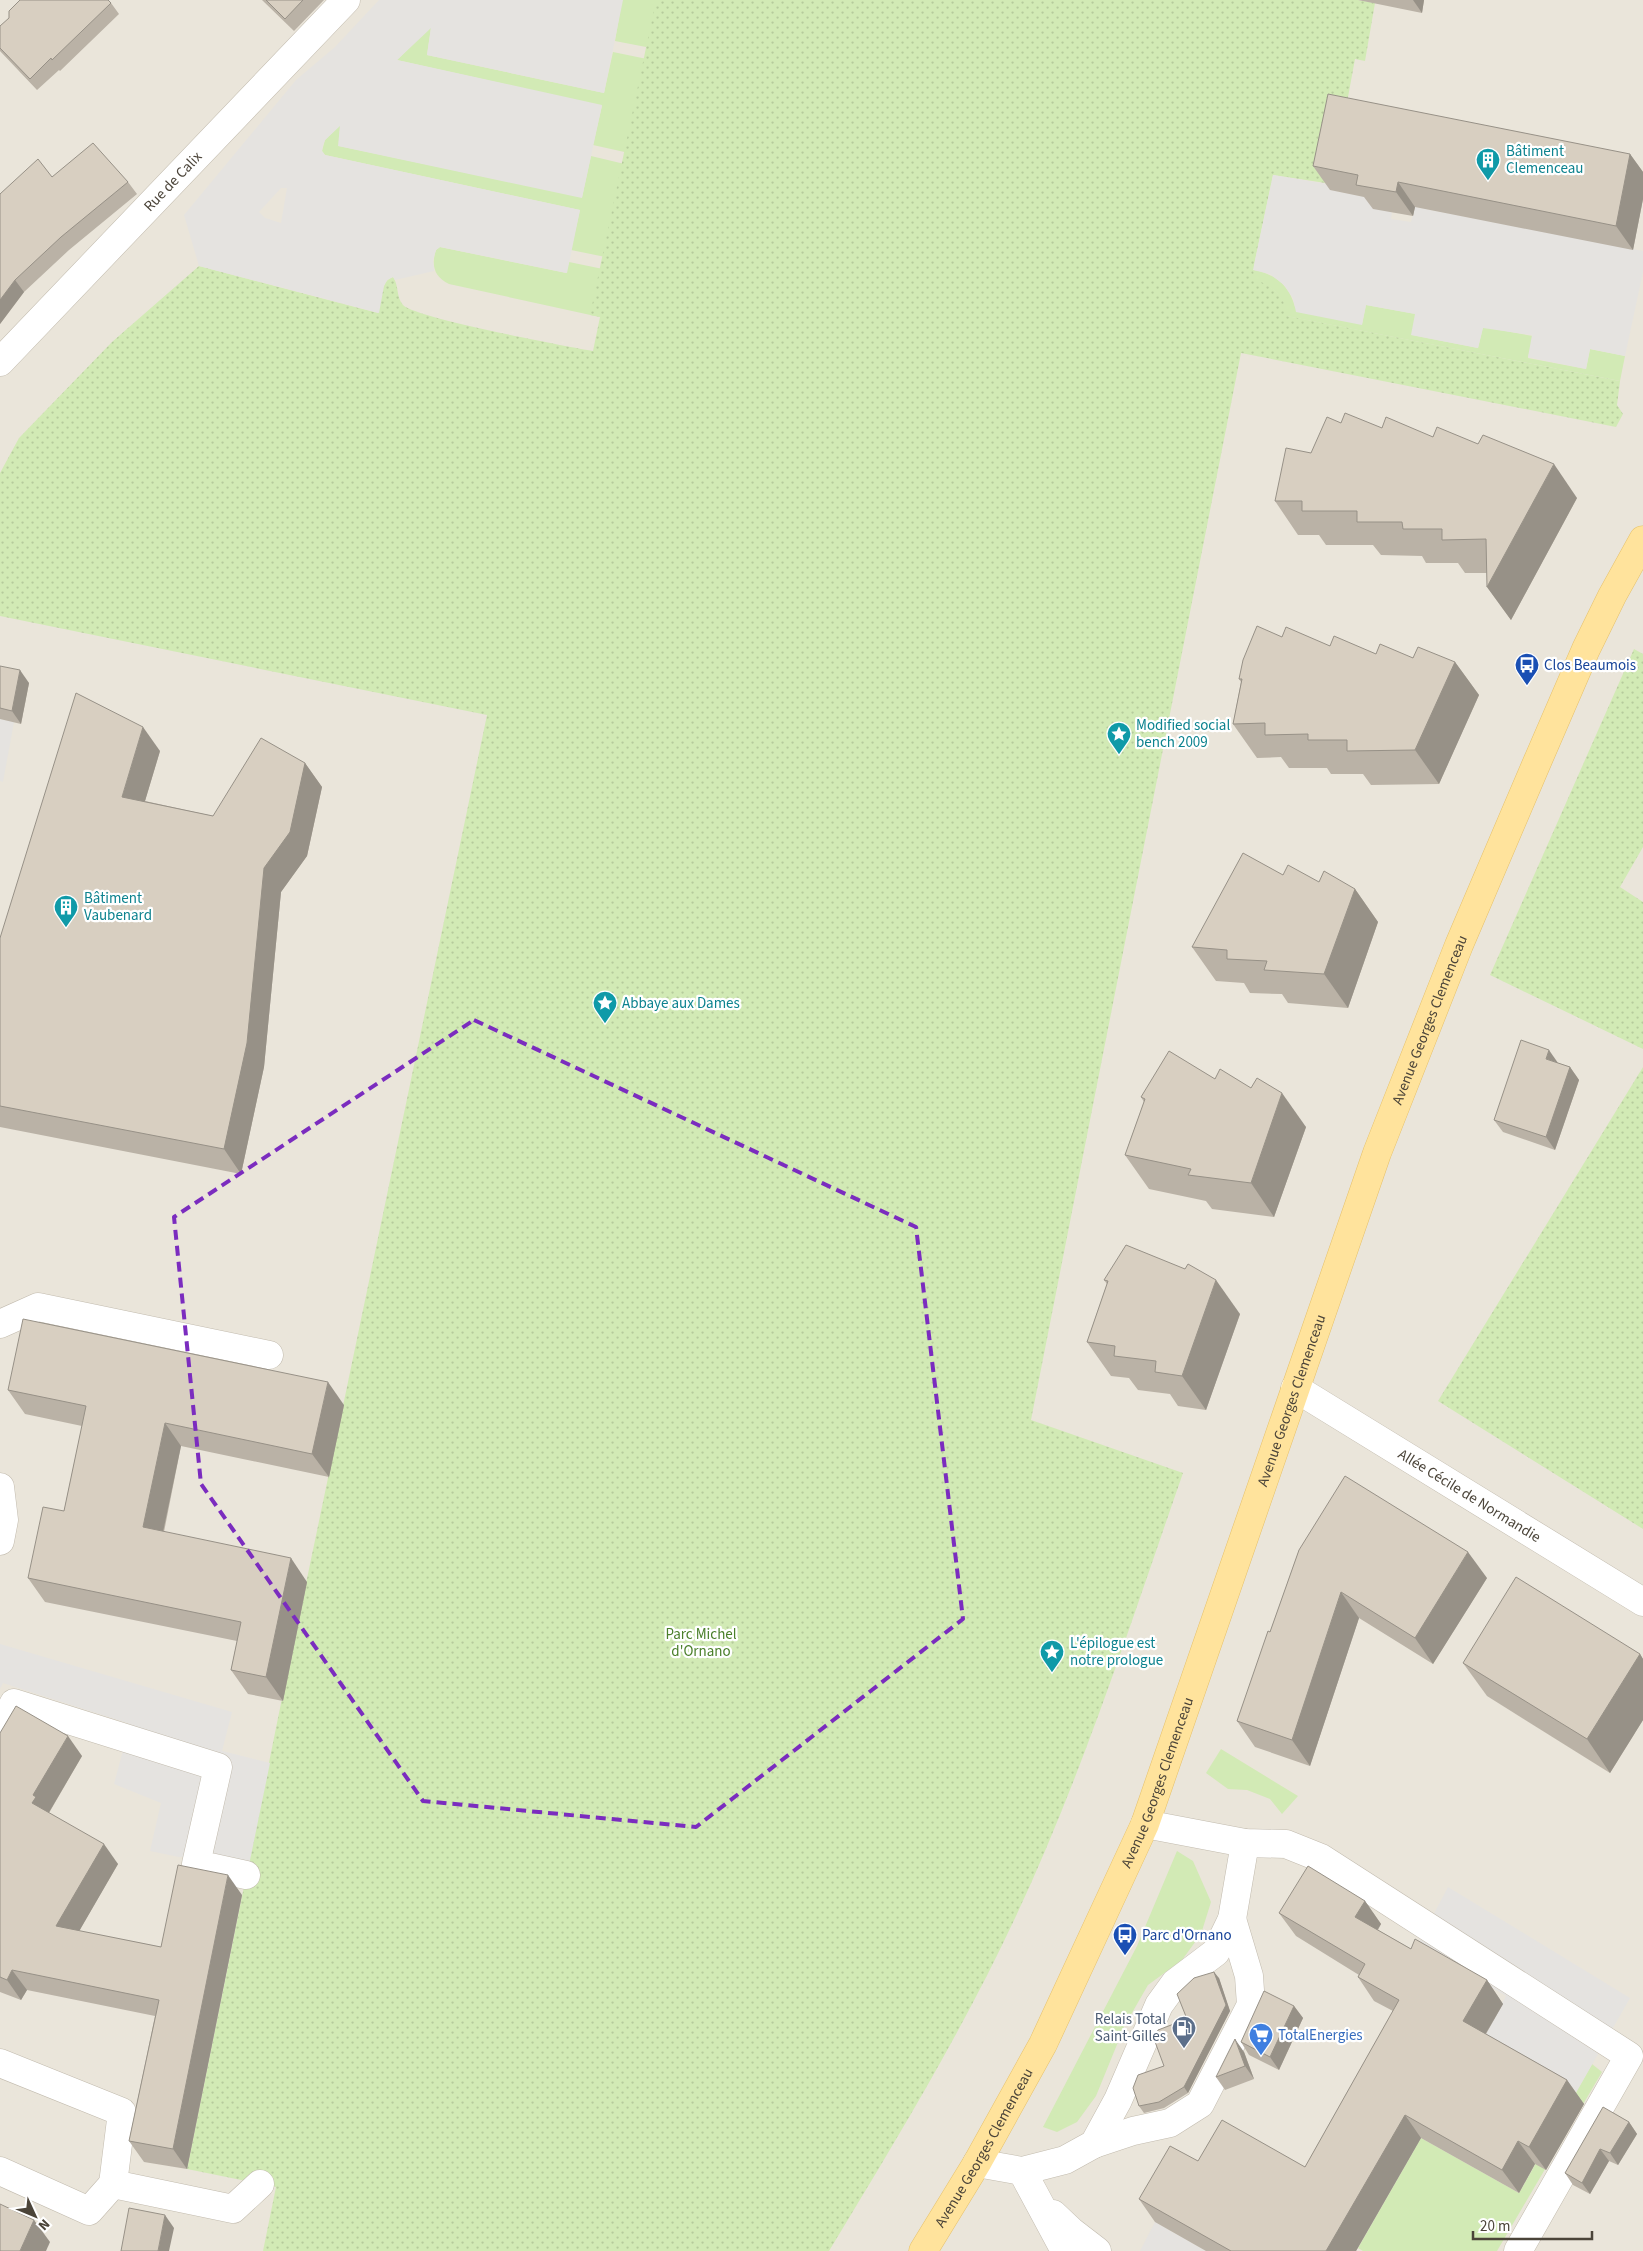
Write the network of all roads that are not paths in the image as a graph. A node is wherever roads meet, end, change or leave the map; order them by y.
1 (346, 0) edge
2 (0, 362) edge
3 (1643, 540) edge
4 (0, 1324) edge
5 (269, 1355) dead end
6 (1295, 1388) junction
7 (0, 1487) edge
8 (0, 1541) edge
9 (1643, 1602) edge
10 (0, 1729) edge
11 (1145, 1824) junction
12 (1245, 1843) junction
13 (246, 1875) dead end
14 (1232, 1919) junction
15 (0, 2063) edge
16 (1094, 2144) junction
17 (977, 2163) junction
18 (0, 2171) edge
19 (1022, 2171) junction
20 (113, 2184) junction
21 (260, 2184) dead end
22 (1039, 2200) junction
23 (923, 2251) edge
24 (1065, 2251) edge
25 (1097, 2251) edge
26 (1518, 2251) edge

1 - 2 street, Rue de Calix
3 - 6 main road, Avenue Georges Clemenceau
4 - 5 street
6 - 9 street, Allée Cécile de Normandie
6 - 11 main road, Avenue Georges Clemenceau
7 - 8 street
10 - 13 street
11 - 12 street
11 - 17 main road, Avenue Georges Clemenceau
12 - 14 street
12 - 26 street
14 - 16 street
14 - 16 street
15 - 20 street
16 - 19 street
17 - 19 street
17 - 23 main road, Avenue Georges Clemenceau
18 - 20 street
19 - 22 street
20 - 21 street
22 - 24 street
22 - 25 street

